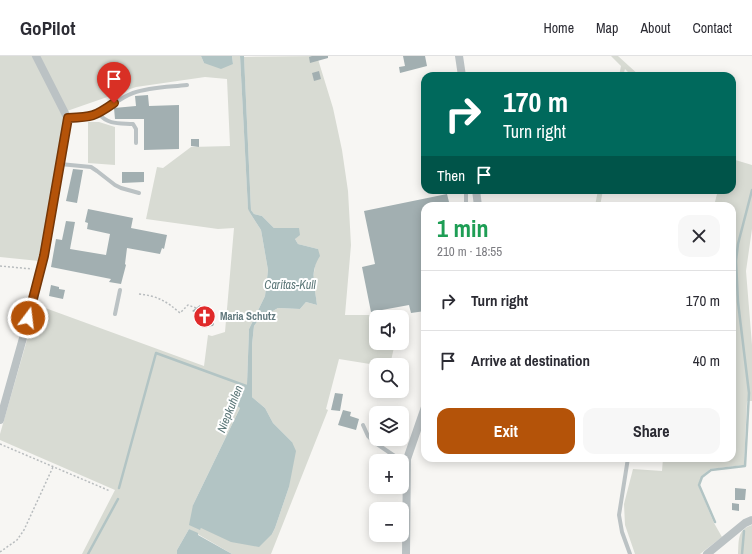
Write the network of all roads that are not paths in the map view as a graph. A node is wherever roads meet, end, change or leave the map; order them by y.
1 (36, 56) edge
2 (459, 56) edge
3 (461, 72) edge
4 (187, 85) dead end
5 (99, 114) junction
6 (68, 118) junction
7 (136, 143) dead end
8 (60, 164) junction
9 (139, 192) dead end
10 (120, 290) dead end
11 (115, 314) dead end
12 (421, 419) edge
13 (0, 420) edge
14 (363, 425) dead end
15 (392, 454) edge
16 (409, 454) edge
17 (627, 462) edge
18 (407, 494) edge
19 (752, 520) edge
20 (406, 554) edge
21 (630, 554) edge
22 (707, 554) edge

1 - 6 street
2 - 3 street
4 - 5 lane
5 - 6 lane
5 - 7 lane
6 - 8 street
8 - 9 lane
8 - 13 street
10 - 11 lane
12 - 16 street
14 - 15 lane
17 - 21 lane
18 - 20 street
19 - 22 street

